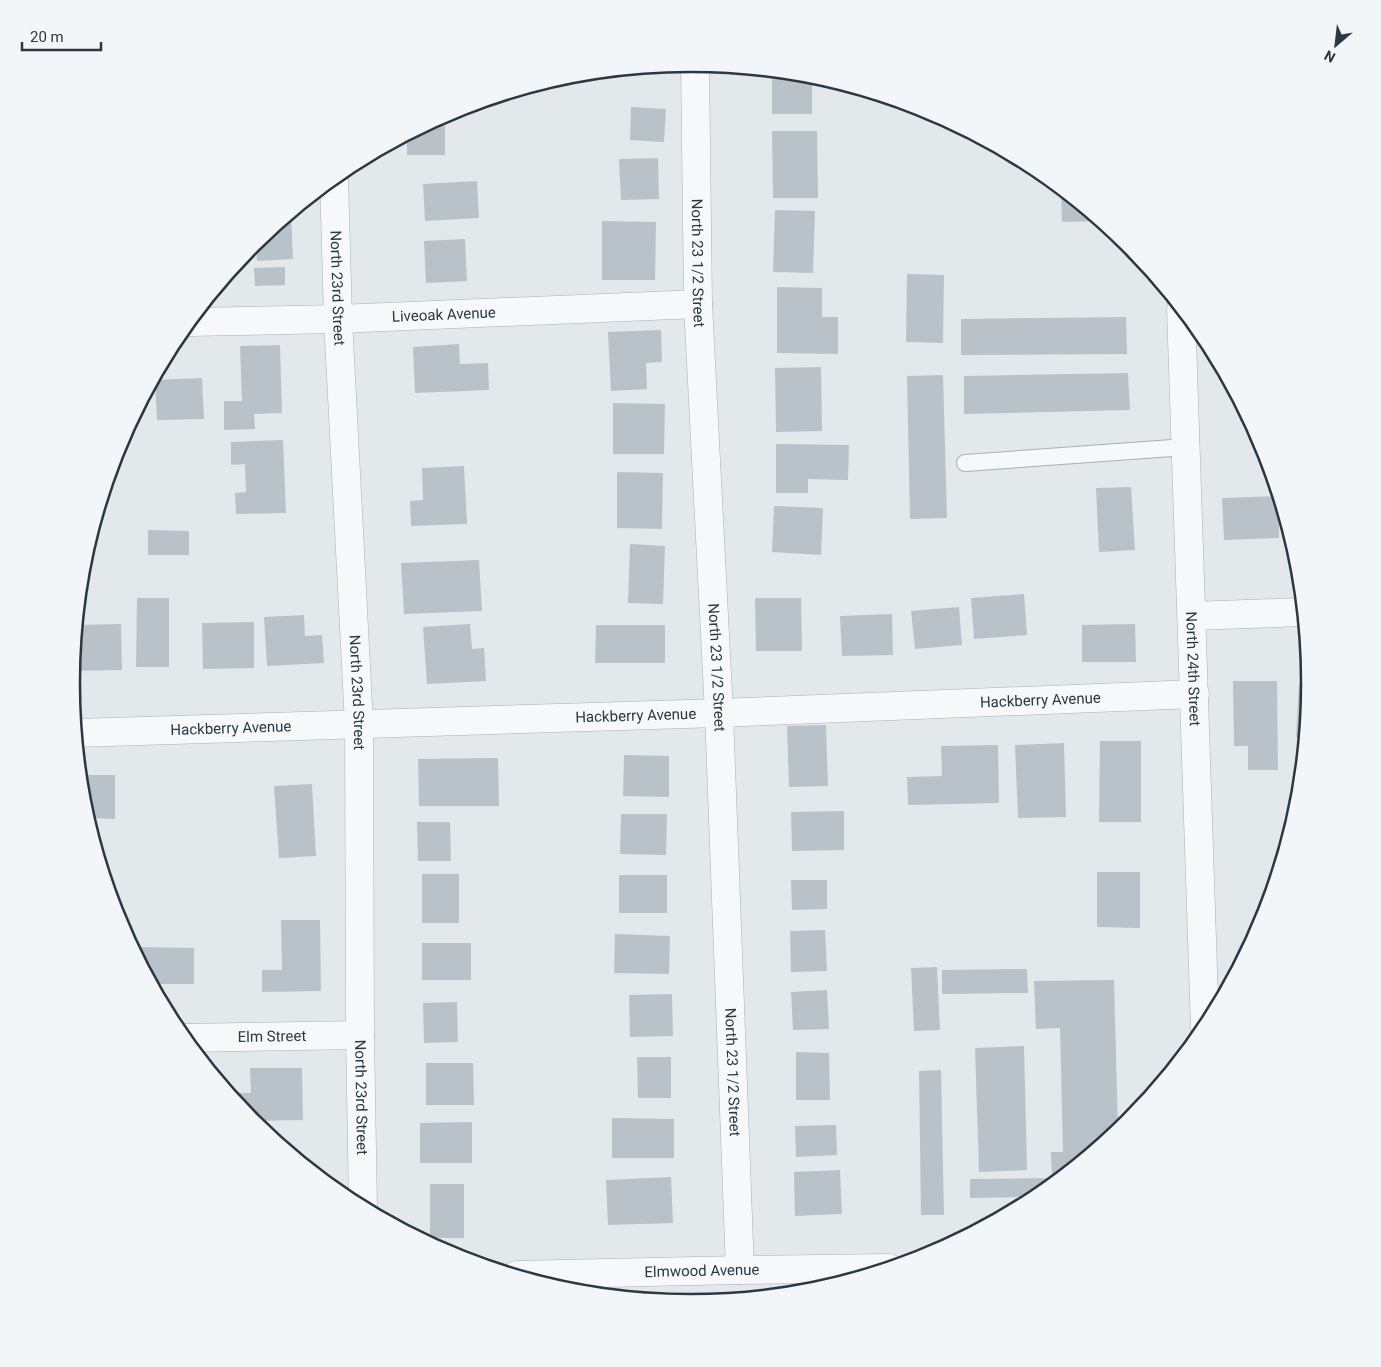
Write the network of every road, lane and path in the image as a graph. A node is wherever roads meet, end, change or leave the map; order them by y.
1 (695, 72) edge
2 (334, 188) edge
3 (698, 304) junction
4 (338, 319) junction
5 (1181, 321) edge
6 (199, 322) edge
7 (1186, 447) junction
8 (965, 464) dead end
9 (1297, 612) edge
10 (1192, 616) junction
11 (1194, 694) junction
12 (719, 713) junction
13 (359, 724) junction
14 (82, 733) edge
15 (1205, 1014) edge
16 (360, 1035) junction
17 (193, 1038) edge
18 (363, 1199) edge
19 (867, 1268) edge
20 (740, 1270) junction
21 (535, 1275) edge

1 - 3 street, North 23 1/2 Street
2 - 4 street, North 23rd Street
3 - 4 street, Liveoak Avenue
3 - 12 street, North 23 1/2 Street
4 - 6 street, Liveoak Avenue
4 - 13 street, North 23rd Street
5 - 7 street, North 24th Street
7 - 8 lane
7 - 10 street, North 24th Street
9 - 10 street
10 - 11 street, North 24th Street
11 - 12 street, Hackberry Avenue
11 - 15 street, North 24th Street
12 - 13 street, Hackberry Avenue
12 - 20 street, North 23 1/2 Street
13 - 14 street, Hackberry Avenue
13 - 16 street, North 23rd Street
16 - 17 street, Elm Street
16 - 18 street, North 23rd Street
19 - 20 street, Elmwood Avenue
20 - 21 street, Elmwood Avenue

